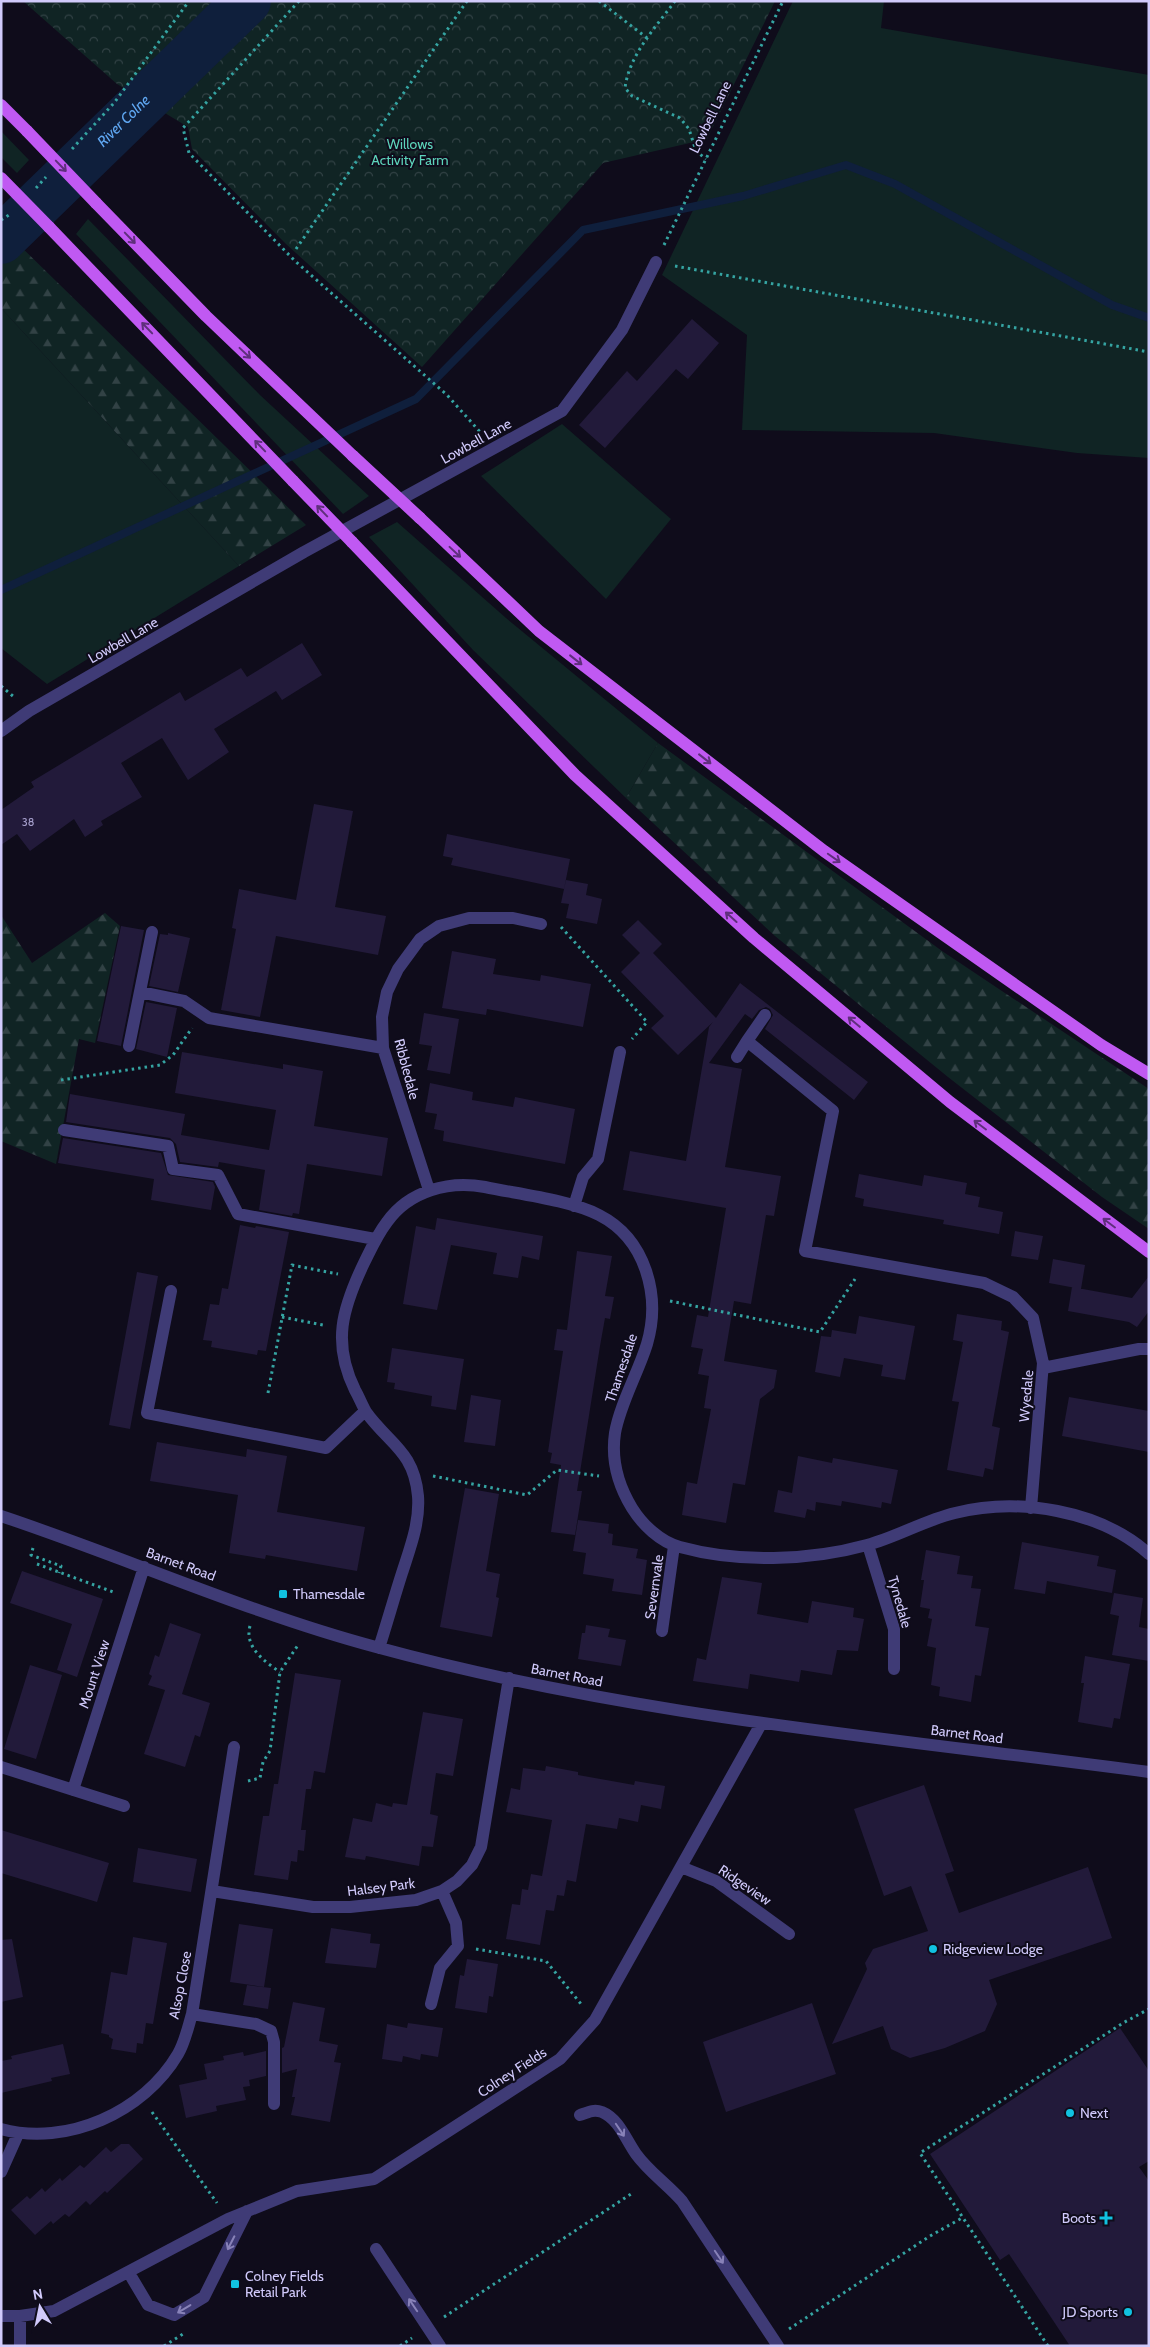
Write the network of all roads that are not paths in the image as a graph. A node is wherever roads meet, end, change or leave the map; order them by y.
1 (1, 105) edge
2 (1, 178) edge
3 (656, 262) road end
4 (1, 731) edge
5 (541, 924) road end
6 (152, 932) dead end
7 (140, 992) junction
8 (764, 1015) dead end
9 (747, 1041) junction
10 (129, 1046) dead end
11 (383, 1048) junction
12 (620, 1052) road end
13 (737, 1057) dead end
14 (1149, 1074) edge
15 (64, 1130) dead end
16 (429, 1190) junction
17 (574, 1206) junction
18 (376, 1239) junction
19 (1149, 1252) edge
20 (171, 1290) dead end
21 (1149, 1350) edge
22 (1043, 1368) junction
23 (365, 1411) junction
24 (1031, 1508) junction
25 (2, 1518) edge
26 (868, 1545) junction
27 (674, 1546) junction
28 (1149, 1554) edge
29 (144, 1566) junction
30 (662, 1631) dead end
31 (379, 1648) junction
32 (894, 1669) dead end
33 (509, 1678) junction
34 (761, 1724) junction
35 (234, 1747) dead end
36 (1, 1767) edge
37 (1149, 1772) edge
38 (73, 1790) junction
39 (124, 1806) dead end
40 (681, 1867) junction
41 (212, 1891) junction
42 (442, 1892) junction
43 (789, 1934) dead end
44 (431, 2004) dead end
45 (192, 2014) junction
46 (274, 2104) dead end
47 (580, 2115) dead end
48 (1, 2129) edge
49 (18, 2134) junction
50 (1, 2172) edge
51 (247, 2211) junction
52 (376, 2250) dead end
53 (129, 2272) junction
54 (1, 2316) edge
55 (20, 2316) junction
56 (776, 2342) edge
57 (20, 2346) edge
58 (440, 2346) edge

1 -> 14 main road, bridge
19 -> 2 main road, bridge
3 - 4 street, Lowbell Lane
5 - 11 street, Ribbledale
6 - 7 street
7 - 10 street
7 - 11 street
8 - 9 street
9 - 13 street
9 - 22 street, Wyedale
11 - 16 street, Ribbledale
12 - 17 street
15 - 18 street
16 - 17 street, Thamesdale
16 - 18 street, Thamesdale
17 - 27 street, Thamesdale
18 - 23 street, Thamesdale
20 - 23 street
21 - 22 street
22 - 24 street, Wyedale
23 - 31 street, Thamesdale
24 - 26 street, Thamesdale
24 - 28 street, Thamesdale
25 - 29 street, Barnet Road
26 - 27 street, Thamesdale
26 - 32 street, Tynedale
27 - 30 street, Severnvale
29 - 31 street, Barnet Road
29 - 38 street, Mount View
31 - 33 street, Barnet Road
33 - 34 street, Barnet Road
33 - 42 street, Halsey Park
34 - 37 street, Barnet Road
34 - 40 street, Colney Fields
35 - 41 street, Alsop Close
36 - 38 street
38 - 39 street
40 - 43 street, Ridgeview
40 - 51 street, Colney Fields
41 - 42 street, Halsey Park
41 - 45 street, Alsop Close
42 - 44 street
45 - 46 street
45 - 49 street, Alsop Close
47 -> 56 street
48 - 49 street, Alsop Close
49 - 50 street
51 - 53 street, Colney Fields
51 -> 53 street
58 -> 52 street
53 - 55 street, Colney Fields
54 - 55 street, Colney Fields
55 - 57 street

